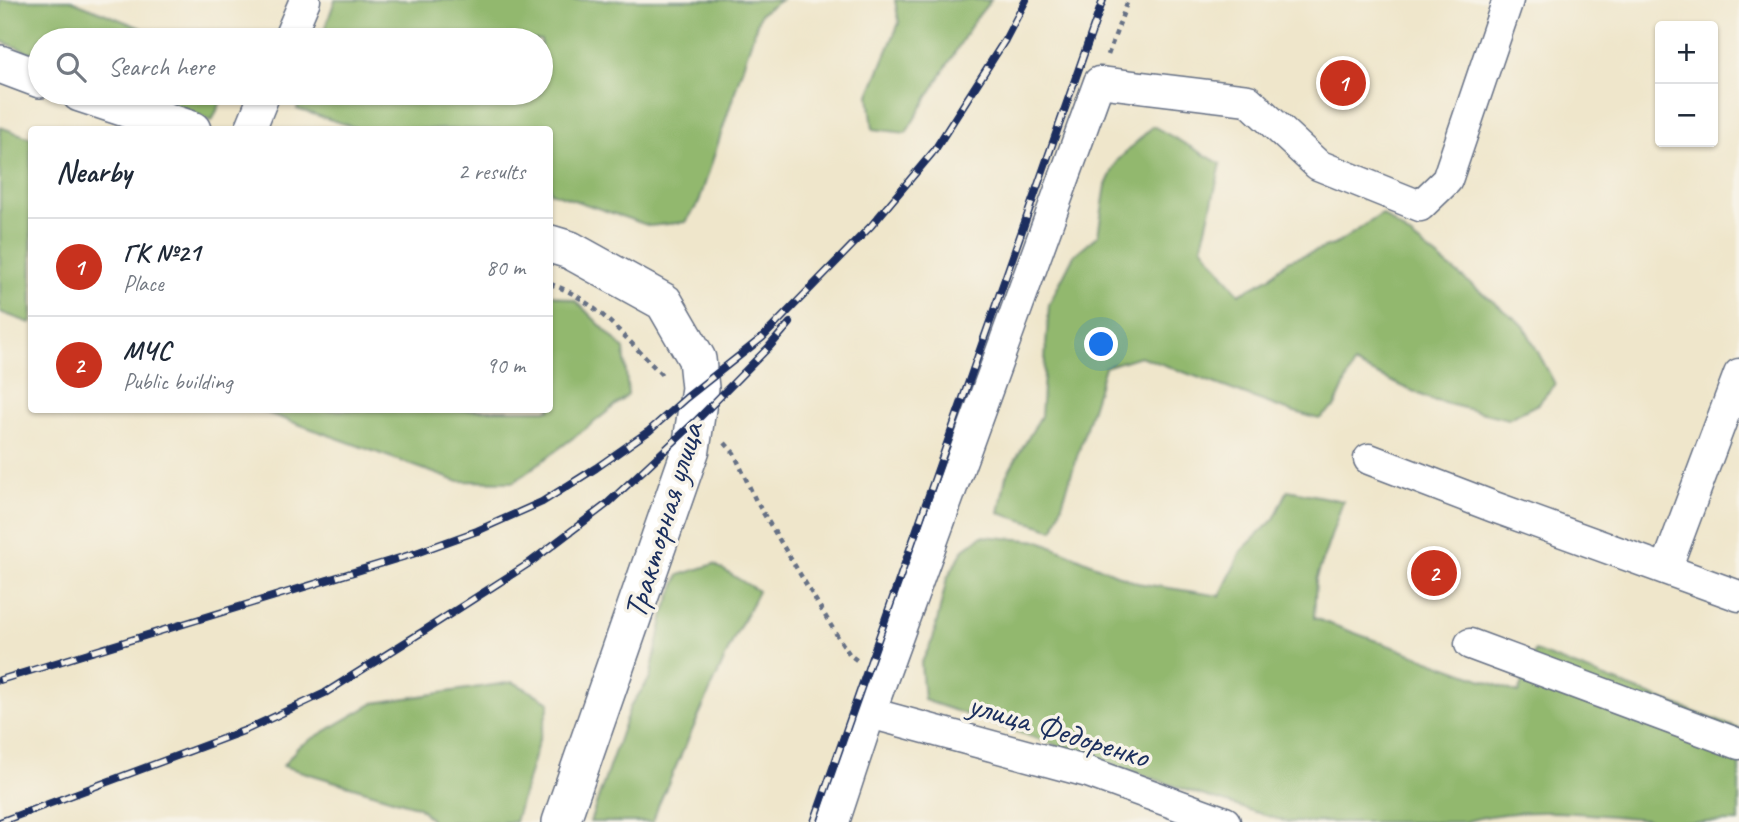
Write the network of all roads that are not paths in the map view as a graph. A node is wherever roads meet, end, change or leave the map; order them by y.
1 (304, 0) edge
2 (1508, 0) edge
3 (293, 28) edge
4 (0, 64) edge
5 (28, 74) edge
6 (116, 105) edge
7 (260, 105) edge
8 (180, 126) edge
9 (252, 126) edge
10 (553, 245) edge
11 (1739, 374) edge
12 (1370, 459) dead end
13 (1666, 569) junction
14 (1739, 596) edge
15 (1470, 644) dead end
16 (870, 713) junction
17 (1739, 744) edge
18 (561, 822) edge
19 (834, 822) edge
20 (1225, 822) edge

1 - 3 street
2 - 16 street
4 - 5 main road
6 - 8 main road
7 - 9 street
10 - 18 main road, Тракторная улица
11 - 13 street
12 - 13 street
13 - 14 street
15 - 17 street
16 - 19 street
16 - 20 street, улица Федоренко

